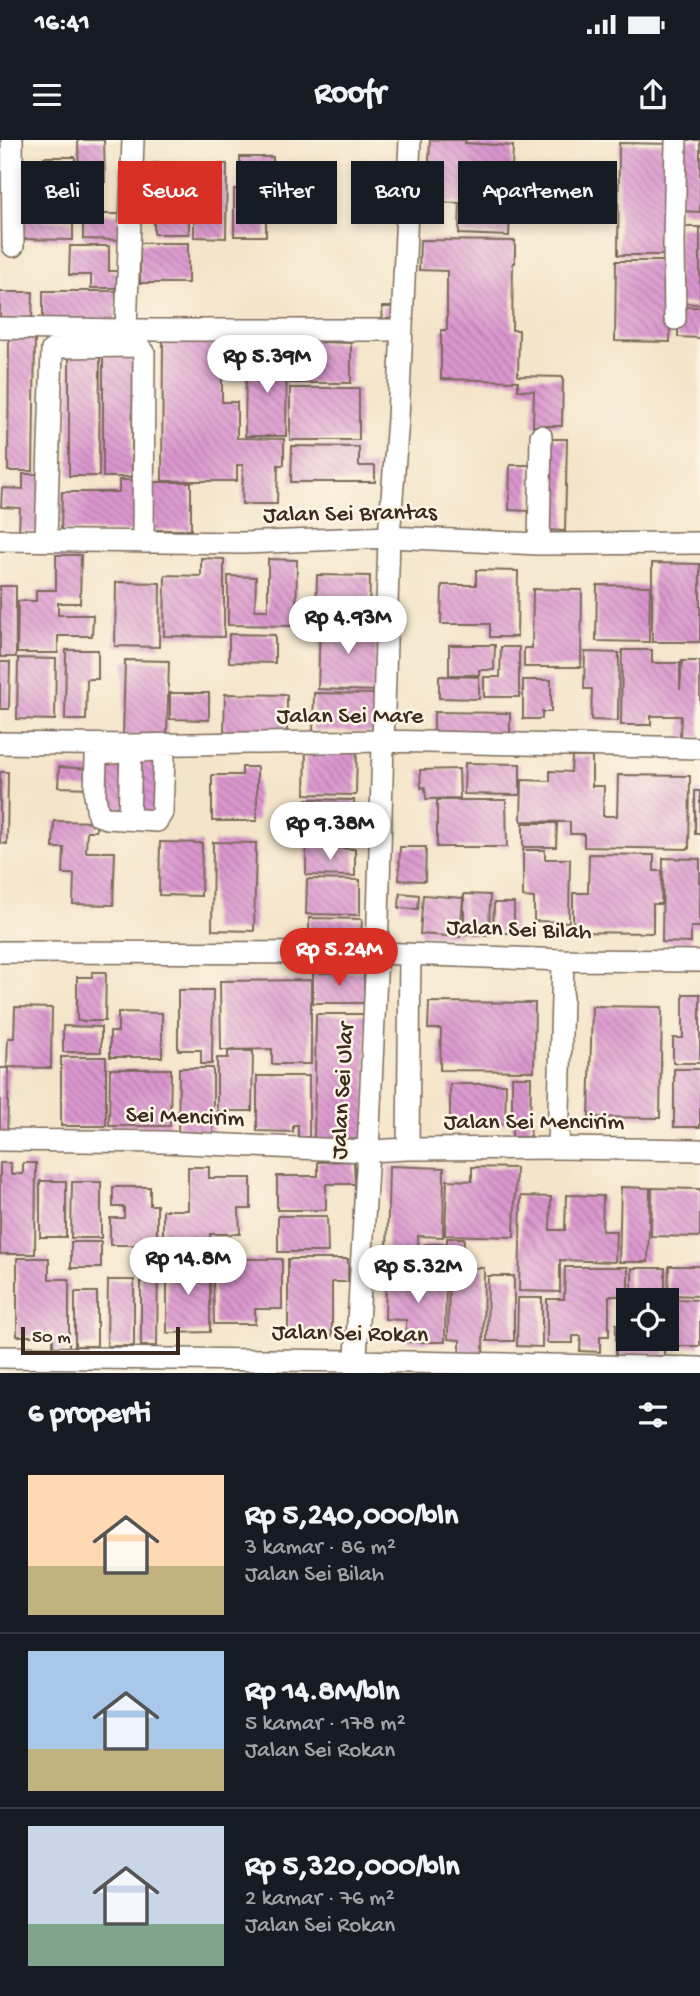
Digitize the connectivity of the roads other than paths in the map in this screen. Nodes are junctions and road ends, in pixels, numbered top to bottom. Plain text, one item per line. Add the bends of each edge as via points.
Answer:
1 (12, 140) edge
2 (133, 140) edge
3 (410, 140) edge
4 (676, 140) edge
5 (12, 246) dead end
6 (676, 319) dead end
7 (0, 328) edge
8 (125, 330) junction
9 (401, 330) junction
10 (541, 436) dead end
11 (389, 537) junction
12 (0, 540) edge
13 (46, 540) junction
14 (143, 542) junction
15 (700, 543) edge
16 (539, 544) junction
17 (382, 741) junction
18 (0, 743) edge
19 (130, 748) junction
20 (700, 748) edge
21 (129, 819) junction
22 (0, 952) edge
23 (377, 953) junction
24 (410, 954) junction
25 (563, 960) junction
26 (700, 961) edge
27 (0, 1140) edge
28 (558, 1148) junction
29 (408, 1149) junction
30 (700, 1150) edge
31 (368, 1151) junction
32 (0, 1357) edge
33 (355, 1367) edge
34 (700, 1368) edge

1 - 5 street
2 - 8 street
3 - 9 street, Jalan Sei Ular
4 - 6 street
7 - 8 street
8 - 9 street
9 - 11 street, Jalan Sei Ular
10 - 16 street
11 - 14 street, Jalan Sei Brantas
11 - 16 street, Jalan Sei Brantas
11 - 17 street, Jalan Sei Ular
12 - 13 street, Jalan Sei Brantas
13 - 14 street, Jalan Sei Brantas
13 - 14 street via 52,350 138,346 144,352
15 - 16 street, Jalan Sei Brantas
17 - 19 street, Jalan Sei Mare
17 - 20 street, Jalan Sei Mare
17 - 23 street, Jalan Sei Ular
18 - 19 street, Jalan Sei Mare
19 - 21 street
19 - 21 street via 98,755 95,795 101,817
19 - 21 street via 162,752 164,765 161,817 157,821
22 - 23 street, Jalan Sei Bilah
23 - 24 street, Jalan Sei Bilah
23 - 31 street, Jalan Sei Ular
24 - 25 street, Jalan Sei Bilah
24 - 29 street
25 - 26 street, Jalan Sei Bilah
25 - 28 street
27 - 31 street, Sei Mencirim
28 - 29 street, Jalan Sei Mencirim
28 - 30 street, Jalan Sei Mencirim
29 - 31 street, Jalan Sei Mencirim
31 - 33 street, Jalan Sei Ular
32 - 33 street, Jalan Sei Rokan
33 - 34 street, Jalan Sei Rokan

